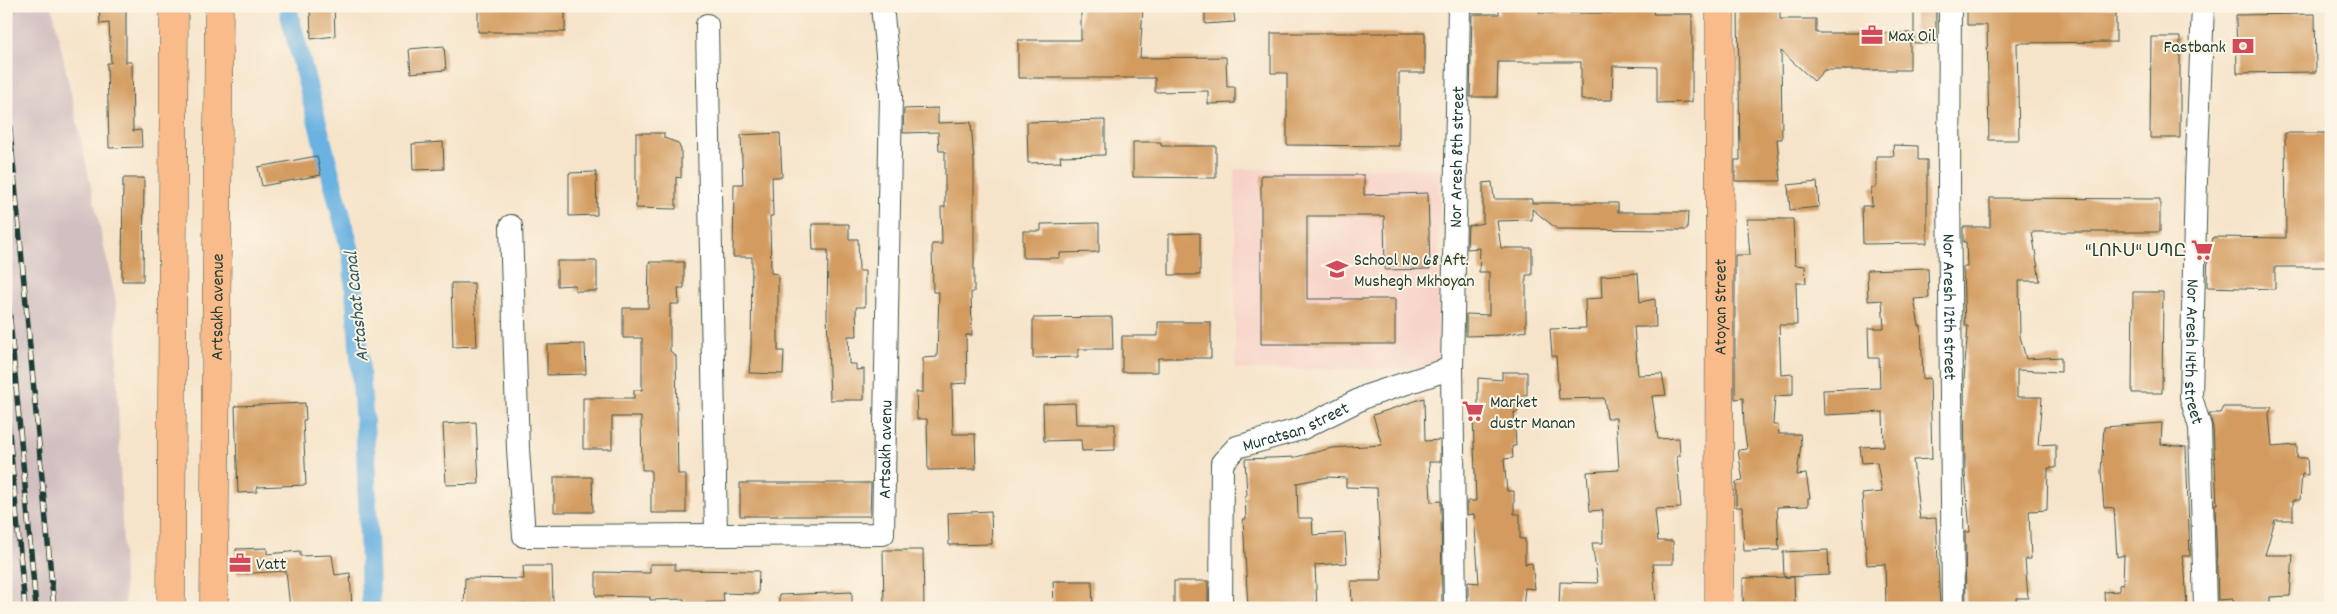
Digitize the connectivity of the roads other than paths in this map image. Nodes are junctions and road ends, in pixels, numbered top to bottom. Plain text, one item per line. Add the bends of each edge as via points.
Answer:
1 (174, 6) edge
2 (219, 6) edge
3 (882, 6) edge
4 (1458, 6) edge
5 (1720, 6) edge
6 (1950, 6) edge
7 (2203, 6) edge
8 (707, 25) dead end
9 (511, 226) dead end
10 (1452, 368) junction
11 (716, 535) junction
12 (171, 608) edge
13 (214, 608) edge
14 (1221, 608) edge
15 (1455, 608) edge
16 (1719, 608) edge
17 (1953, 608) edge
18 (2205, 608) edge

1 - 12 main road
2 - 13 main road, Artsakh avenue
3 - 11 street, Artsakh avenu via 891,94 883,534
4 - 10 street, Nor Aresh 8th street
5 - 16 main road, Atoyan Street
6 - 17 street, Nor Aresh 12th street via 1948,182
7 - 18 street, Nor Aresh 14th street via 2191,397 2200,427
8 - 11 street
9 - 11 street, Artsakh avenu via 524,536
10 - 14 street, Muratsan street via 1367,396 1302,429 1238,447 1222,463
10 - 15 street, Nor Aresh 8th street

